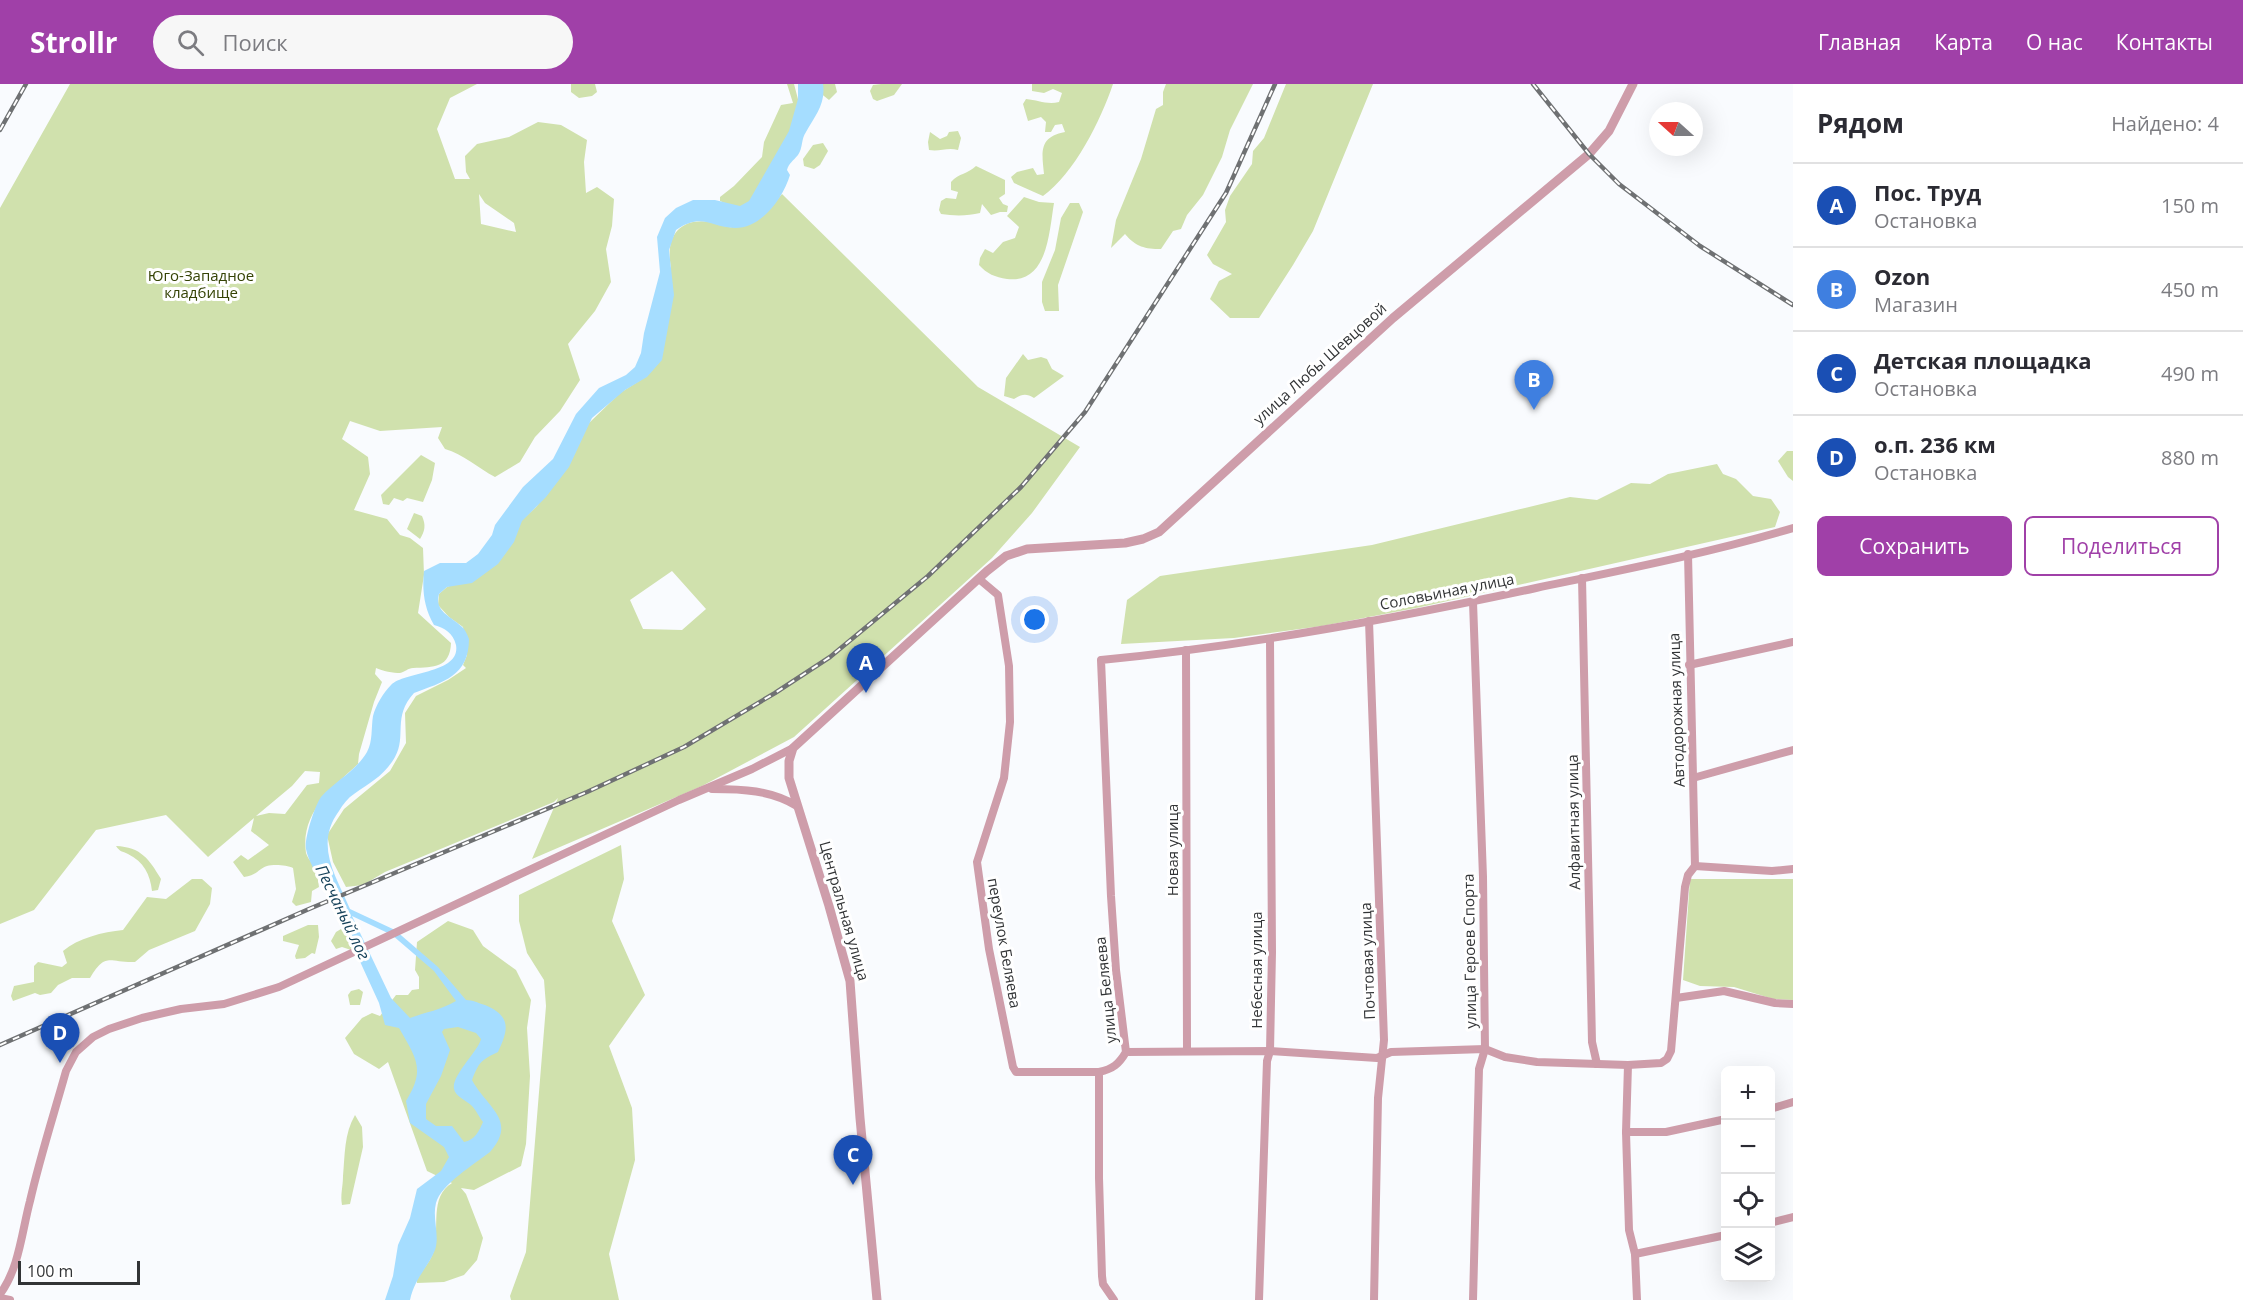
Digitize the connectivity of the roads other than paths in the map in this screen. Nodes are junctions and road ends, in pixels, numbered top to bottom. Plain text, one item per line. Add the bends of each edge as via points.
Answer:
1 (1633, 84) edge
2 (1793, 528) edge
3 (1688, 554) junction
4 (1582, 578) junction
5 (979, 579) junction
6 (1473, 602) junction
7 (1369, 621) junction
8 (1270, 639) junction
9 (1793, 642) edge
10 (1186, 650) junction
11 (1101, 660) joint
12 (1689, 664) junction
13 (794, 748) junction
14 (1793, 750) edge
15 (1693, 778) junction
16 (710, 789) junction
17 (797, 806) junction
18 (1695, 866) junction
19 (1793, 869) edge
20 (1676, 998) junction
21 (1793, 1004) edge
22 (1485, 1049) junction
23 (1187, 1050) junction
24 (1270, 1051) junction
25 (1126, 1052) junction
26 (1383, 1055) junction
27 (1597, 1064) junction
28 (1628, 1065) junction
29 (1099, 1072) junction
30 (1793, 1102) edge
31 (1775, 1107) edge
32 (1721, 1120) edge
33 (1626, 1132) junction
34 (1793, 1217) edge
35 (1775, 1222) edge
36 (1721, 1236) edge
37 (1635, 1254) junction
38 (0, 1296) edge
39 (10, 1300) edge
40 (877, 1300) edge
41 (1114, 1300) edge
42 (1259, 1300) edge
43 (1374, 1300) edge
44 (1473, 1300) edge
45 (1637, 1300) edge

1 - 5 street, улица Любы Шевцовой via 1609,131 1589,154 1393,318 1159,531 1125,543 1027,549 1006,556
2 - 3 street, Соловьиная улица
3 - 4 street, Соловьиная улица
3 - 12 street, Автодорожная улица
4 - 6 street, Соловьиная улица
4 - 27 street, Алфавитная улица via 1592,1042
5 - 13 street, улица Любы Шевцовой
5 - 29 street, переулок Беляева via 998,595 1009,666 1010,722 1004,778 977,862 1012,1067 1016,1072
6 - 7 street, Соловьиная улица
6 - 22 street, улица Героев Спорта
7 - 8 street, Соловьиная улица
7 - 26 street, Почтовая улица
8 - 10 street, Соловьиная улица
8 - 24 street, Небесная улица
9 - 12 street
10 - 11 street, Соловьиная улица
10 - 23 street, Новая улица
11 - 25 street, улица Беляева via 1111,896
12 - 15 street, Автодорожная улица
13 - 16 street
13 - 17 street, Центральная улица via 788,770
14 - 15 street
15 - 18 street, Автодорожная улица
16 - 17 street via 773,794
16 - 38 street via 279,987 224,1004 142,1018 93,1037 76,1052 66,1071 18,1254
17 - 40 street, Центральная улица via 850,981
18 - 19 street
18 - 20 street via 1685,887
20 - 21 street via 1724,991
20 - 28 street via 1667,1059 1661,1063
22 - 26 street
22 - 27 street via 1537,1062
22 - 44 street, улица Героев Спорта via 1479,1069
23 - 24 street
23 - 25 street
24 - 26 street via 1336,1057
24 - 42 street, Небесная улица
25 - 29 street, улица Беляева via 1111,1069
26 - 43 street, Почтовая улица via 1378,1098
27 - 28 street
28 - 33 street
29 - 41 street via 1102,1276
30 - 31 street
32 - 33 street via 1665,1132
33 - 37 street via 1629,1230
34 - 35 street
36 - 37 street
37 - 45 street
38 - 39 street

